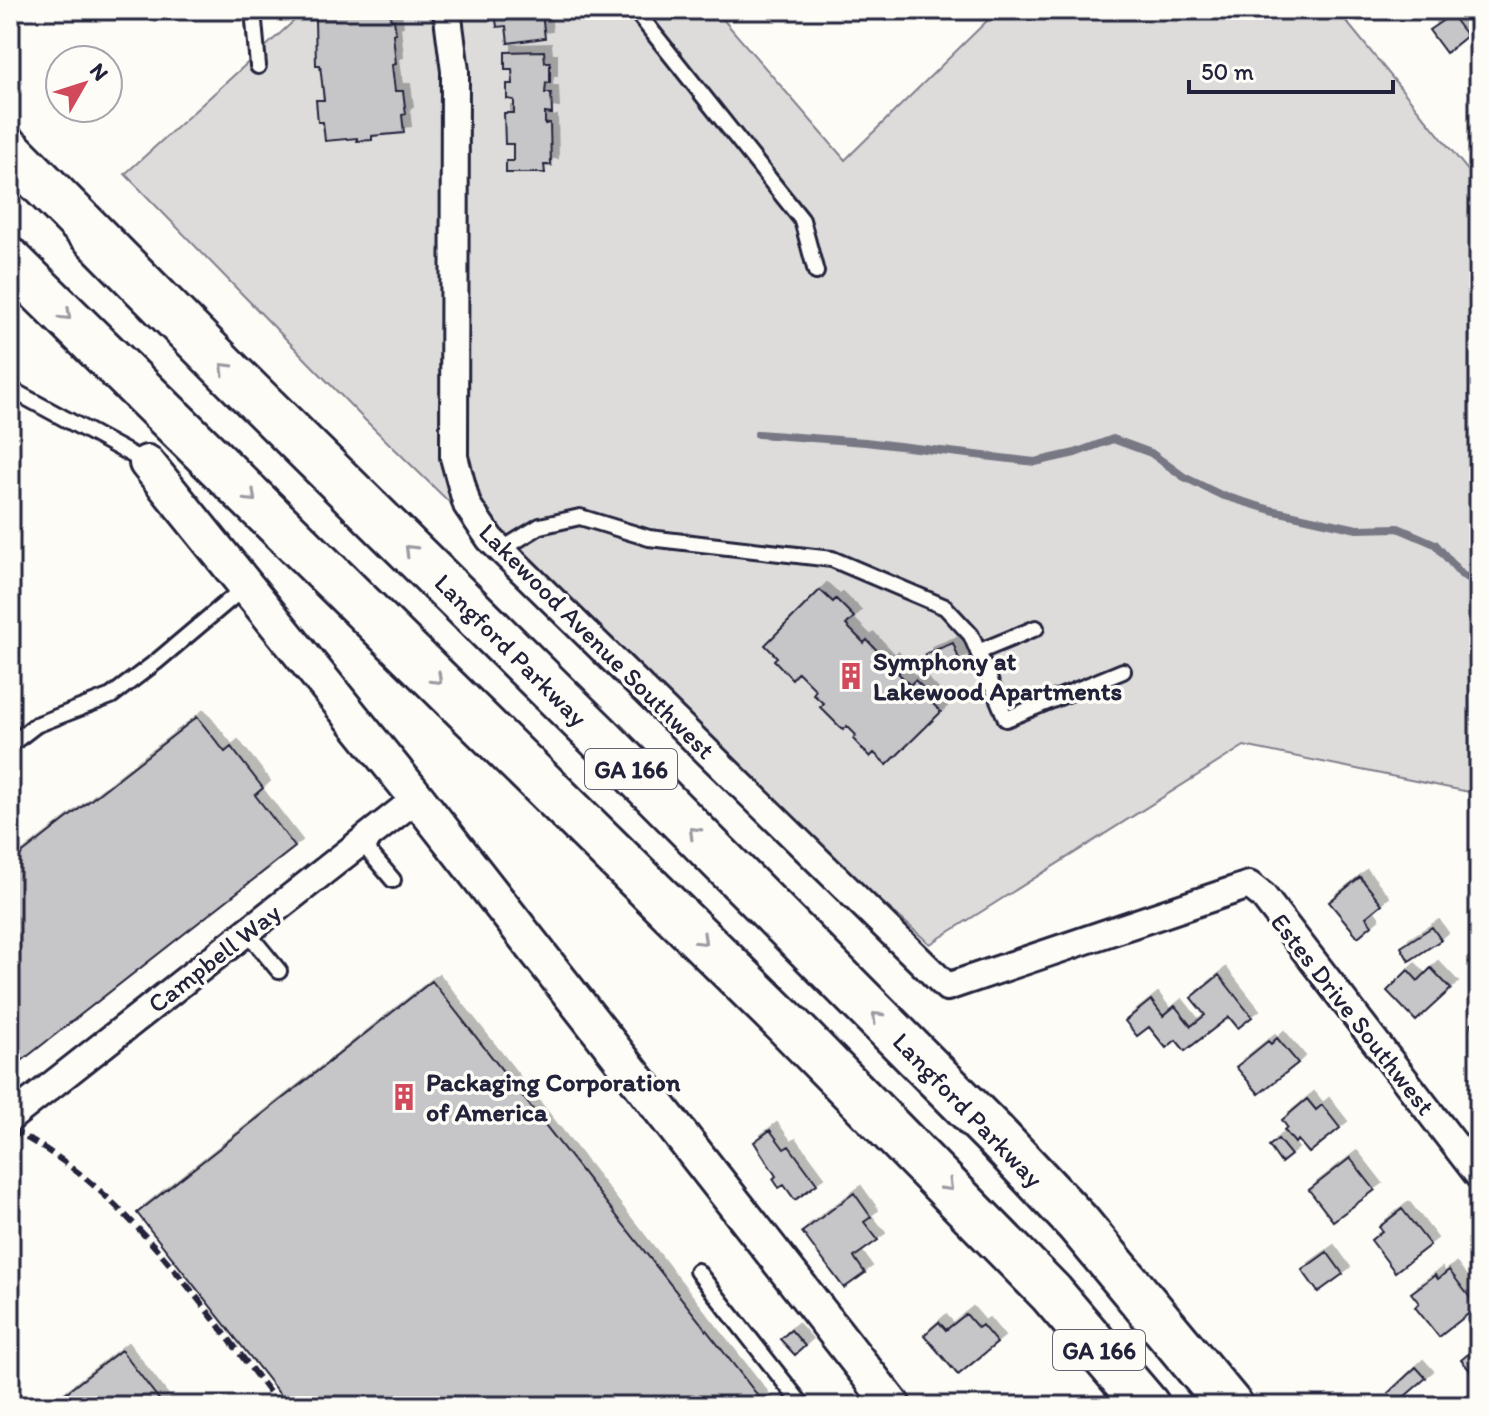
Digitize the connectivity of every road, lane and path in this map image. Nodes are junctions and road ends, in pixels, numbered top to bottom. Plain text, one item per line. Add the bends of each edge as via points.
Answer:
1 (253, 10) edge
2 (447, 10) edge
3 (635, 10) edge
4 (258, 66) dead end
5 (10, 151) edge
6 (10, 261) edge
7 (816, 272) dead end
8 (10, 389) edge
9 (147, 463) joint
10 (501, 550) junction
11 (246, 586) junction
12 (1036, 628) dead end
13 (978, 652) junction
14 (1123, 671) dead end
15 (10, 745) edge
16 (417, 798) junction
17 (361, 842) junction
18 (393, 880) dead end
19 (1256, 891) joint
20 (247, 932) junction
21 (279, 971) dead end
22 (10, 1118) edge
23 (1479, 1176) edge
24 (1078, 1223) junction
25 (697, 1271) dead end
26 (1051, 1293) junction
27 (803, 1406) edge
28 (893, 1406) edge
29 (1123, 1406) edge
30 (1147, 1406) edge
31 (1230, 1406) edge
32 (1259, 1406) edge

1 - 4 lane
2 - 10 street, Lakewood Avenue Southwest via 455,71 454,457 467,505
3 - 7 lane via 802,220
24 -> 5 highway, Langford Parkway / GA 166
6 -> 26 highway, GA 166 via 776,1012
8 - 9 lane
9 - 11 street
10 - 13 lane via 540,526 580,517 649,538 832,559 945,607 971,635
10 - 19 street, Lakewood Avenue Southwest via 947,987 1249,885
11 - 15 lane via 111,696 36,725
11 - 16 street
12 - 13 lane
13 - 14 lane via 1006,719
16 - 17 street, Campbell Way
16 - 28 street
17 - 18 lane
17 - 20 street, Campbell Way
19 - 23 street, Estes Drive Southwest
20 - 21 lane
20 - 22 street, Campbell Way
24 - 31 highway, Langford Parkway / GA 166
24 - 32 highway
25 - 27 lane
26 - 29 highway
26 - 30 highway, GA 166

